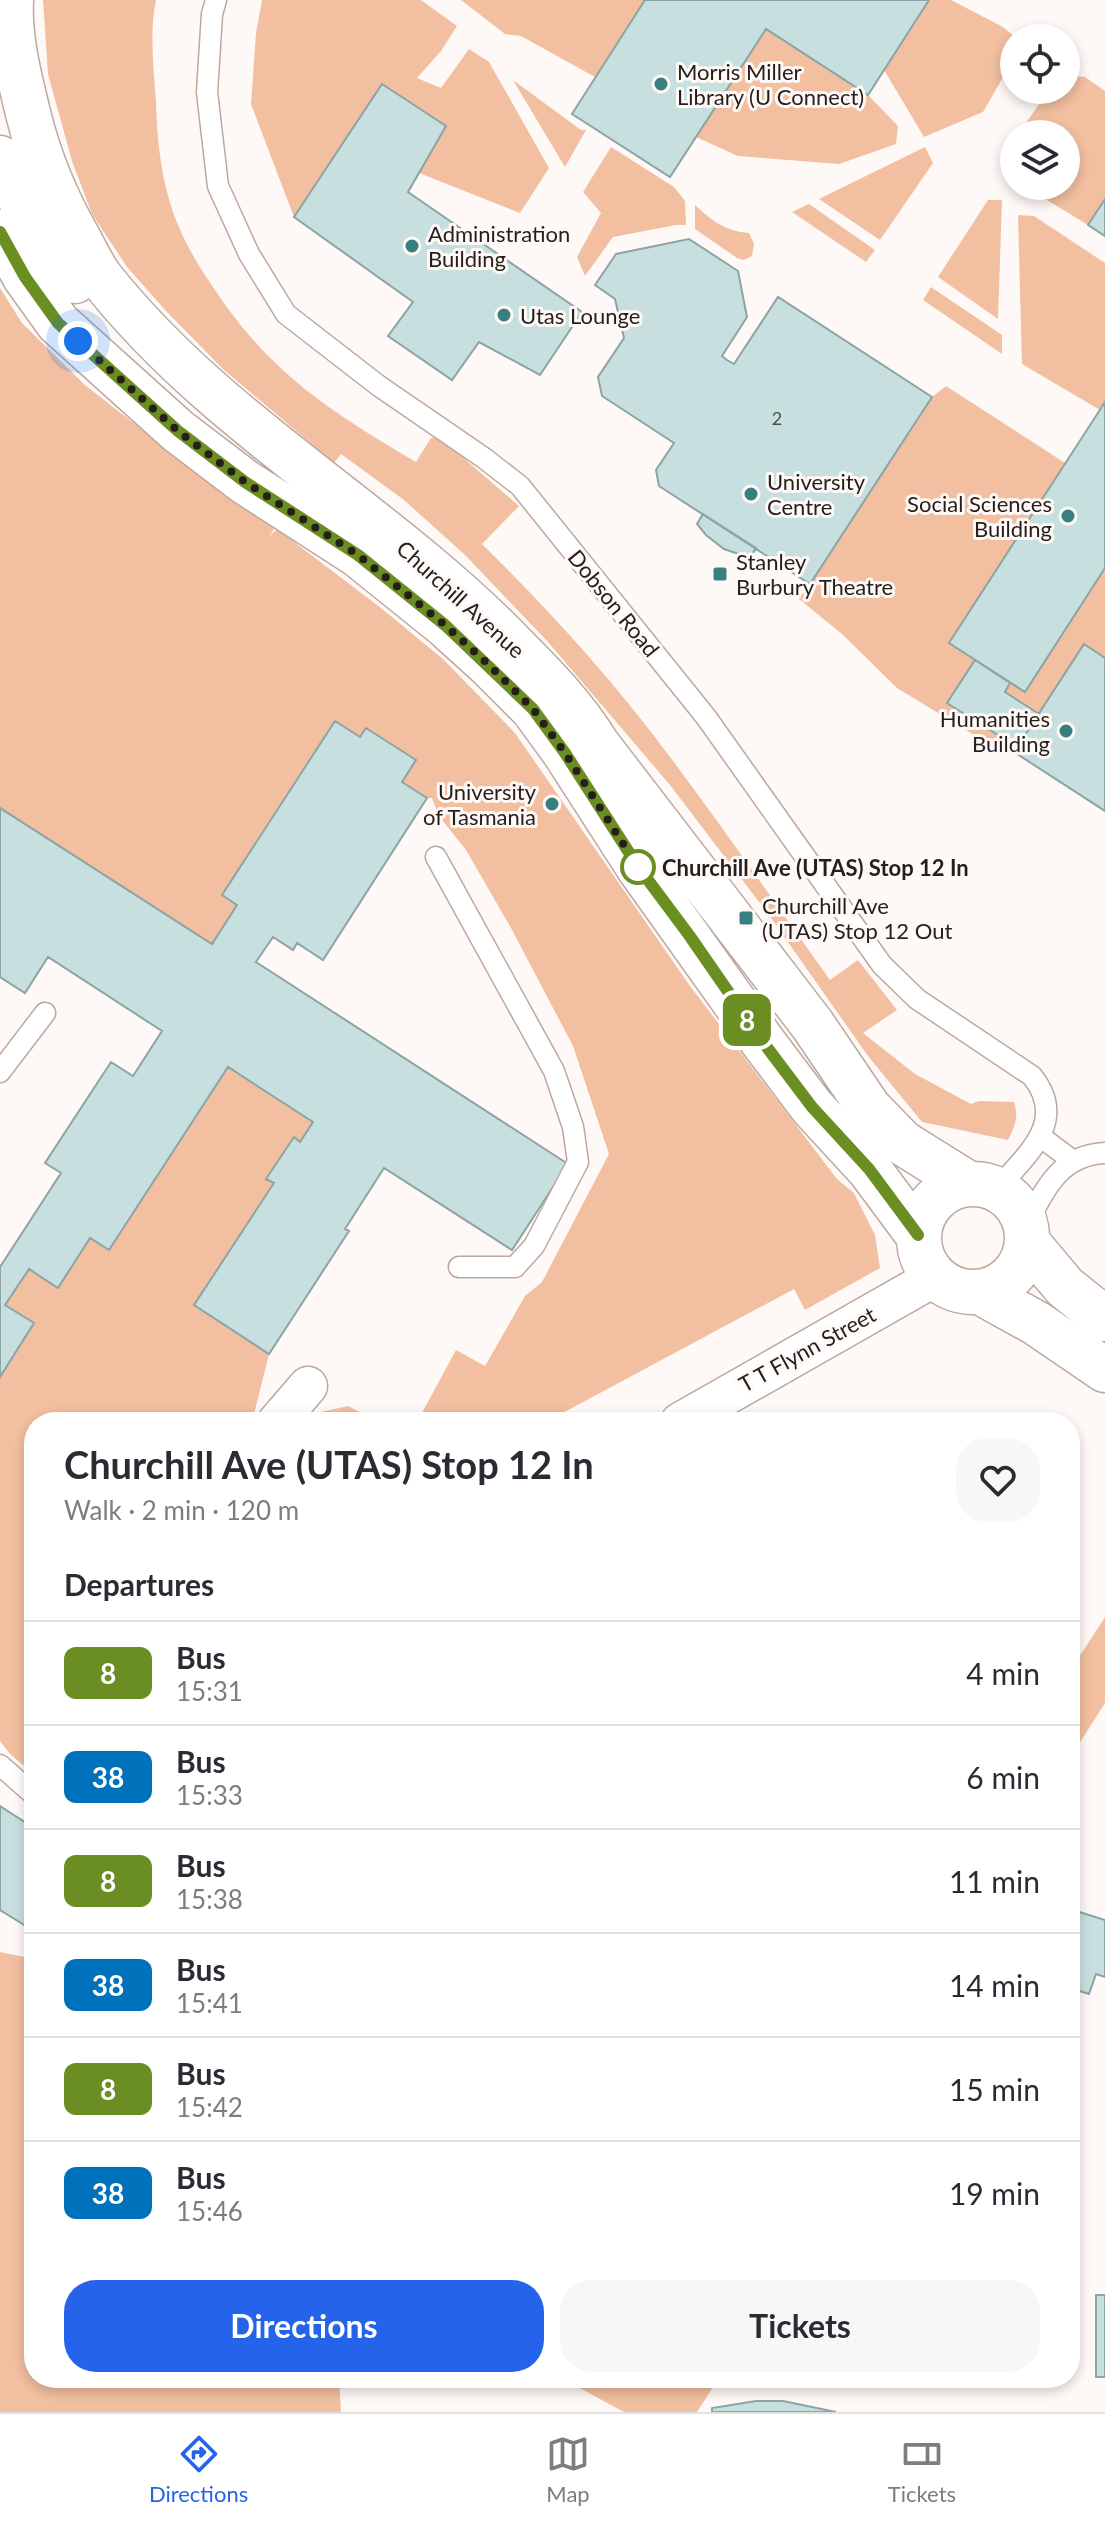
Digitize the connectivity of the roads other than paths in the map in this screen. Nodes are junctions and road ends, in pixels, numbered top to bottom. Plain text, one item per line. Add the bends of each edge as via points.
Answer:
1 (11, 0) edge
2 (216, 0) edge
3 (0, 158) edge
4 (0, 232) edge
5 (169, 353) junction
6 (436, 857) dead end
7 (45, 1013) dead end
8 (0, 1072) edge
9 (1041, 1137) junction
10 (1105, 1153) edge
11 (1073, 1161) junction
12 (982, 1186) junction
13 (1027, 1233) junction
14 (918, 1235) junction
15 (459, 1267) dead end
16 (935, 1277) junction
17 (980, 1292) junction
18 (1105, 1319) edge
19 (1105, 1370) edge
20 (308, 1386) dead end
21 (286, 1412) edge
22 (698, 1412) edge
23 (0, 1765) edge
24 (24, 1786) edge

1 - 5 street, Churchill Avenue via 17,69 35,146 57,202 100,276
2 - 9 lane, Dobson Road via 207,92 218,186 249,254 286,314 520,486 706,717 882,965 917,999 1032,1076 1047,1106
3 - 5 street via 30,219 65,271 97,304
4 - 14 street, Churchill Avenue via 58,323 178,431 358,555 445,625 533,709 763,1042
5 - 12 street, Churchill Avenue via 252,428 402,544 491,622 586,726 812,1024 869,1108 903,1143
6 - 15 lane via 554,1071 573,1127 578,1162 534,1246 515,1267
7 - 8 lane
9 - 11 lane
9 - 12 lane
10 - 11 lane
11 - 13 lane via 1058,1172
12 - 13 street via 1019,1207
12 - 14 street via 939,1195 928,1206
13 - 17 street via 1023,1262 1012,1277
13 - 18 street via 1065,1287
14 - 16 street via 919,1250
16 - 17 street via 962,1291
16 - 22 street, T T Flynn Street
17 - 19 street
20 - 21 street
23 - 24 lane

